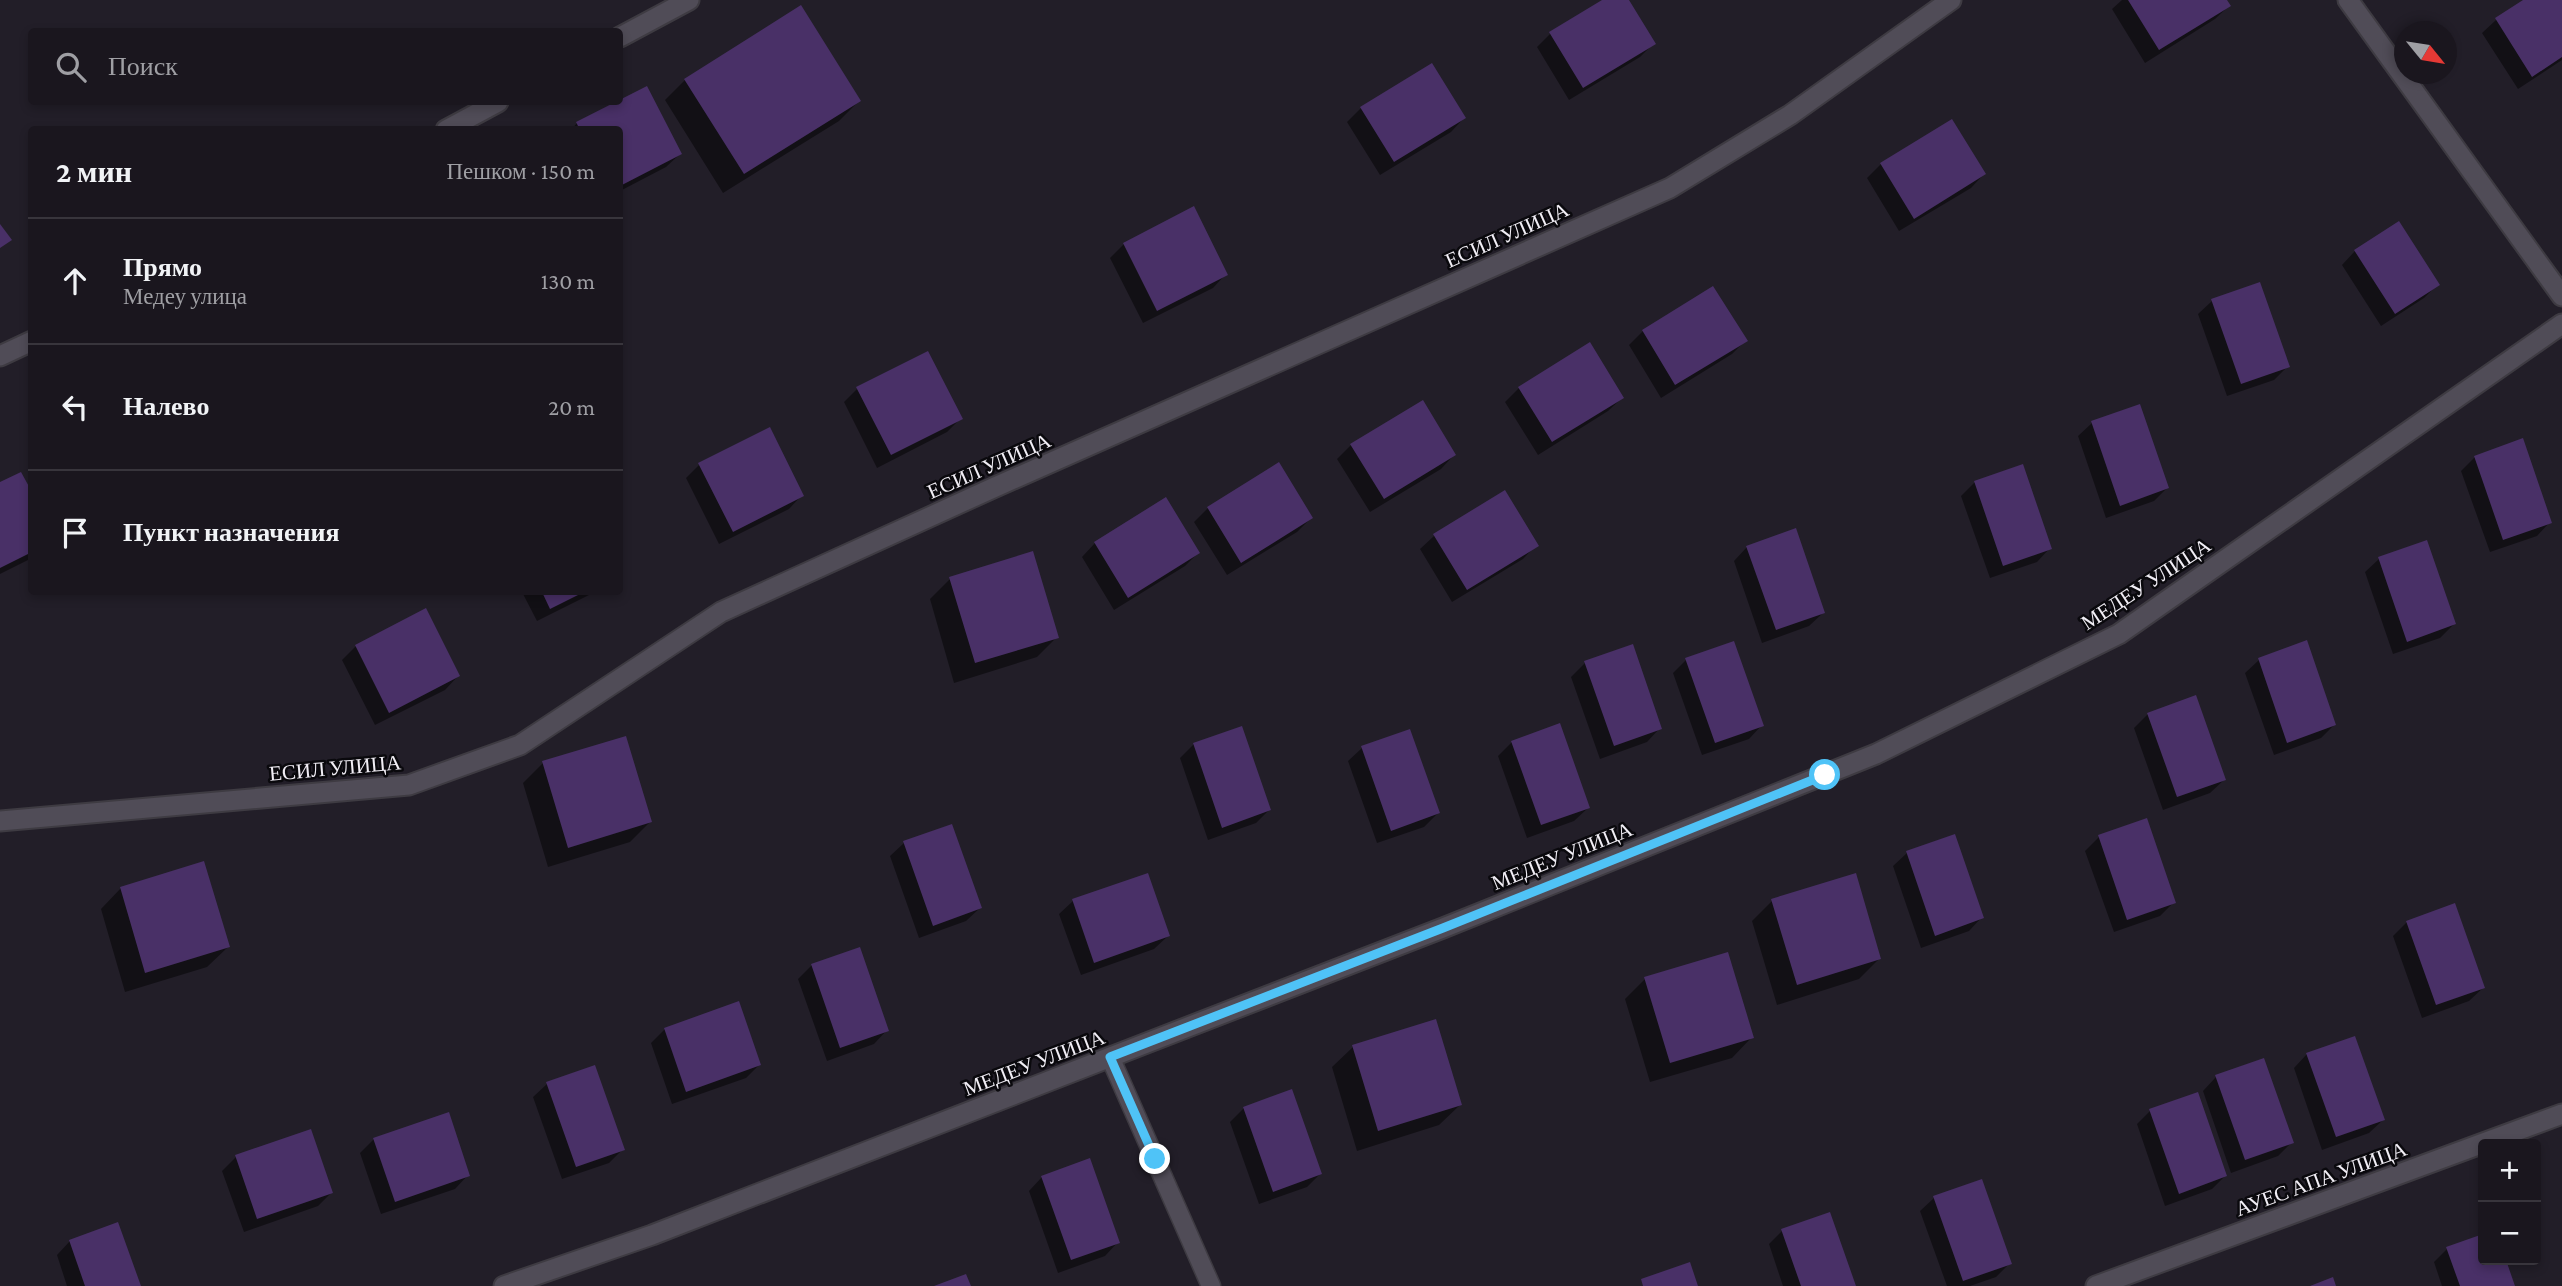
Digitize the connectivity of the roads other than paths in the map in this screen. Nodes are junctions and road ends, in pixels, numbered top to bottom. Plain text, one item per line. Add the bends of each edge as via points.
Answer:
1 (689, 0) edge
2 (1951, 0) edge
3 (2348, 0) edge
4 (623, 35) edge
5 (492, 105) edge
6 (453, 126) edge
7 (2562, 296) edge
8 (2562, 324) edge
9 (28, 343) edge
10 (0, 356) edge
11 (0, 821) edge
12 (1110, 1057) junction
13 (2562, 1114) edge
14 (504, 1286) edge
15 (1211, 1286) edge
16 (2096, 1286) edge

1 - 4 street
2 - 11 street, ЕСИЛ УЛИЦА via 1790,115 1670,188 722,612 520,745 409,785
3 - 7 street
5 - 6 street
8 - 12 street, МЕДЕУ УЛИЦА via 2107,640 1876,754
9 - 10 street
12 - 14 street, МЕДЕУ УЛИЦА via 652,1235
12 - 15 lane
13 - 16 street, АУЕС АПА УЛИЦА

